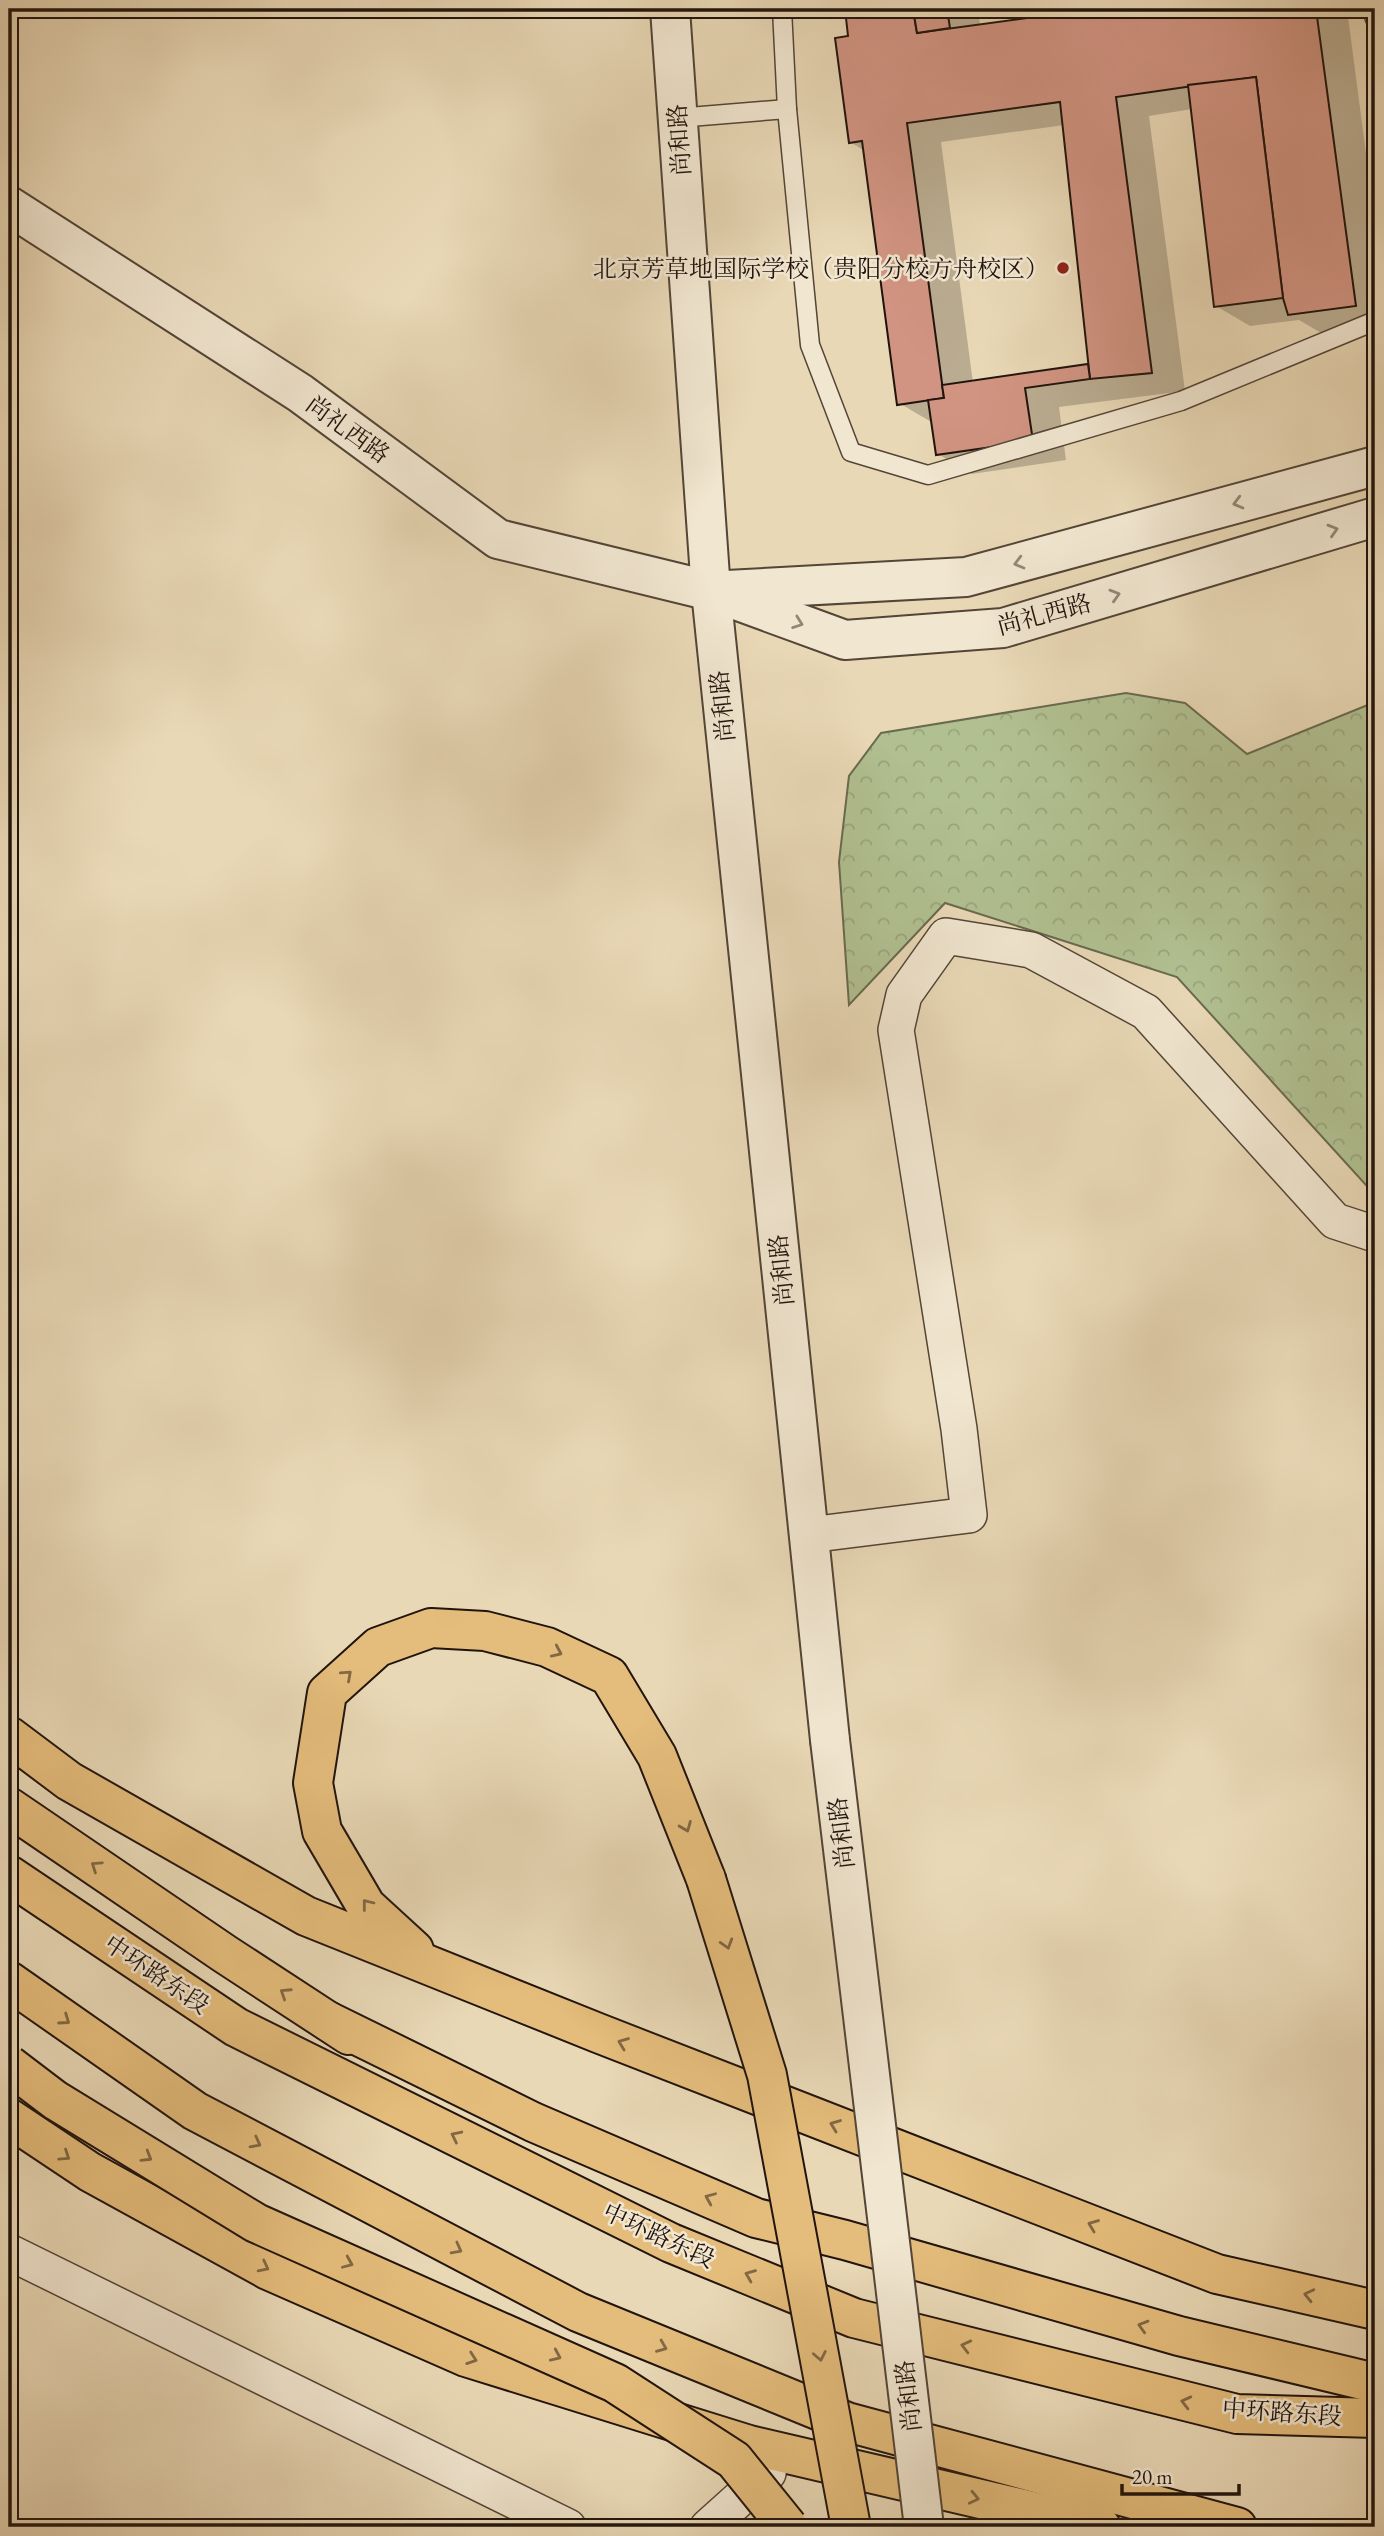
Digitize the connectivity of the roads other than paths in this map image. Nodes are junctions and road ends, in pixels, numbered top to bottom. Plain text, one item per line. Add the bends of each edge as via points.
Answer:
1 (670, 9) edge
2 (782, 9) edge
3 (1372, 9) edge
4 (1375, 19) edge
5 (787, 108) junction
6 (677, 118) junction
7 (9, 206) edge
8 (1375, 321) edge
9 (1375, 466) edge
10 (1375, 517) edge
11 (710, 591) junction
12 (1375, 1234) edge
13 (808, 1535) junction
14 (9, 1736) edge
15 (9, 1807) edge
16 (9, 1875) edge
17 (434, 1968) junction
18 (9, 1981) edge
19 (328, 2021) junction
20 (9, 2066) edge
21 (9, 2118) edge
22 (671, 2243) junction
23 (9, 2252) edge
24 (1375, 2310) edge
25 (1375, 2383) edge
26 (1375, 2418) edge
27 (772, 2450) junction
28 (568, 2527) edge
29 (708, 2527) edge
30 (789, 2527) edge
31 (851, 2527) edge
32 (924, 2527) edge
33 (1101, 2527) edge
34 (1237, 2527) edge

1 - 6 street, 尚和路
2 - 5 lane
3 - 4 lane
5 - 6 lane
5 - 8 lane via 810,345 851,452 928,475 1181,401
6 - 11 street, 尚和路
7 - 11 street, 尚礼西路 via 300,393 498,539
9 -> 11 street, 尚礼西路 via 966,577
11 -> 10 street, 尚礼西路 via 845,640 1003,628
11 - 13 street, 尚和路
12 - 13 street via 1335,1222 1146,1012 1031,950 946,936 904,995 896,1030 970,1515
13 - 32 street, 尚和路, bridge
14 - 17 highway via 69,1781 306,1916
19 -> 15 highway
22 -> 16 highway, 中环路东段 via 236,2027
24 -> 17 highway via 1217,2274
17 -> 31 highway, bridge via 366,1906 322,1832 313,1783 327,1693 378,1647 431,1628 485,1630 547,1647 609,1675 657,1756 706,1879 767,2076
18 -> 34 highway via 195,2111 578,2312 847,2422
19 - 22 highway
25 -> 19 highway via 1179,2336 756,2218 533,2122
20 -> 30 highway, bridge via 55,2100 256,2223 615,2383 734,2460
21 -> 27 highway via 90,2172 268,2270 466,2357
26 -> 22 highway, 中环路东段 via 1237,2414 854,2318
23 - 28 street
27 - 29 street via 768,2473
27 -> 33 highway

